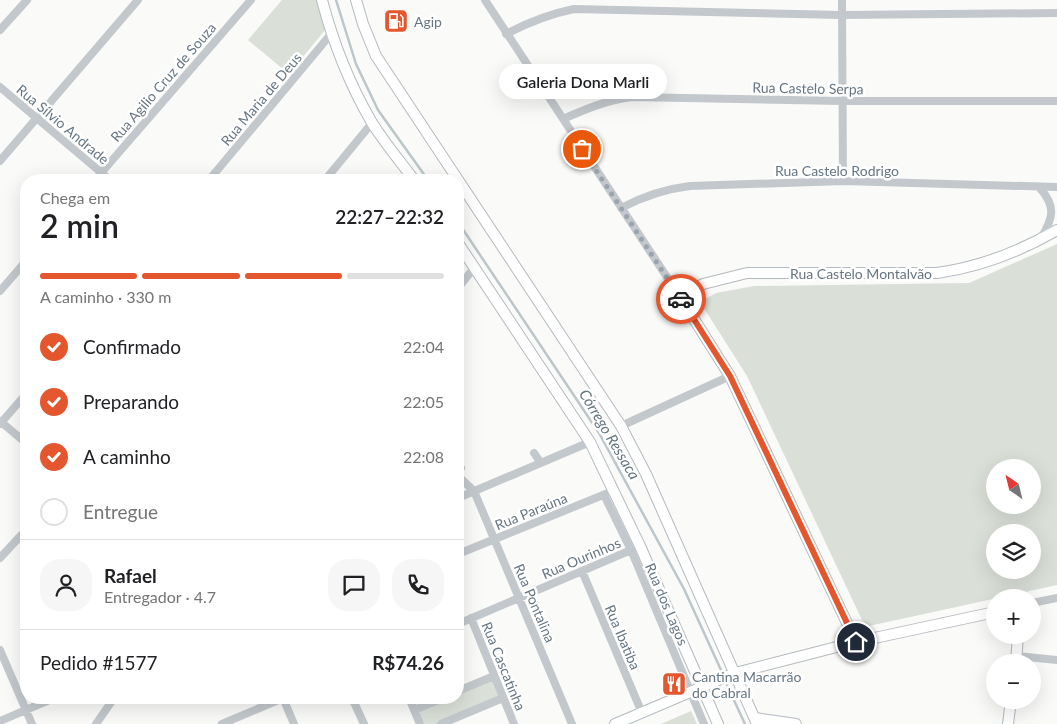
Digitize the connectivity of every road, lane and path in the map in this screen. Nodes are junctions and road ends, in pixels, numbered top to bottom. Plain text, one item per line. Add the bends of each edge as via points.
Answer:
1 (27, 0) edge
2 (138, 0) edge
3 (251, 0) edge
4 (322, 0) edge
5 (356, 0) edge
6 (485, 0) edge
7 (842, 0) edge
8 (1057, 13) edge
9 (842, 15) junction
10 (0, 30) edge
11 (331, 34) junction
12 (506, 34) junction
13 (0, 87) edge
14 (842, 101) junction
15 (1057, 101) edge
16 (36, 118) junction
17 (563, 119) junction
18 (372, 123) junction
19 (0, 161) edge
20 (101, 173) joint
21 (214, 174) edge
22 (330, 174) edge
23 (410, 174) edge
24 (454, 174) edge
25 (843, 181) junction
26 (1039, 187) junction
27 (1057, 187) edge
28 (464, 189) edge
29 (621, 208) junction
30 (1057, 230) edge
31 (1040, 240) junction
32 (464, 252) edge
33 (20, 267) edge
34 (474, 268) junction
35 (464, 280) edge
36 (0, 292) edge
37 (680, 296) junction
38 (730, 376) junction
39 (20, 400) edge
40 (0, 422) edge
41 (621, 426) junction
42 (20, 438) edge
43 (590, 442) junction
44 (534, 453) dead end
45 (541, 463) junction
46 (464, 482) edge
47 (614, 490) junction
48 (474, 491) junction
49 (464, 495) edge
50 (604, 495) junction
51 (20, 536) edge
52 (494, 539) junction
53 (631, 550) junction
54 (464, 552) edge
55 (0, 558) edge
56 (582, 571) junction
57 (519, 598) junction
58 (1057, 598) edge
59 (1041, 602) edge
60 (986, 614) edge
61 (471, 618) junction
62 (464, 621) edge
63 (856, 642) junction
64 (0, 650) edge
65 (1041, 660) edge
66 (1057, 660) edge
67 (732, 674) junction
68 (494, 676) junction
69 (705, 685) junction
70 (464, 688) edge
71 (690, 691) junction
72 (20, 696) edge
73 (503, 698) junction
74 (23, 704) edge
75 (40, 704) edge
76 (109, 704) edge
77 (269, 704) edge
78 (286, 704) edge
79 (355, 704) edge
80 (412, 704) edge
81 (428, 704) edge
82 (1010, 709) edge
83 (26, 710) junction
84 (414, 710) junction
85 (642, 713) junction
86 (0, 721) edge
87 (756, 721) edge
88 (32, 724) edge
89 (96, 724) edge
90 (222, 724) edge
91 (294, 724) edge
92 (364, 724) edge
93 (420, 724) edge
94 (441, 724) edge
95 (514, 724) edge
96 (572, 724) edge
97 (614, 724) edge
98 (704, 724) edge
99 (718, 724) edge
100 (796, 724) edge
101 (1008, 724) edge

1 - 10 street
2 - 16 street
3 - 20 street, Rua Agilio Cruz de Souza
4 - 11 main road
5 - 24 main road via 376,56
6 - 12 street
7 - 9 street
8 - 9 street
9 - 12 street via 574,9 552,13
9 - 14 street
11 - 18 main road
11 - 21 street, Rua Maria de Deus
12 - 17 street
13 - 16 street, Rua Sílvio Andrade
14 - 15 street, Rua Castelo Serpa
14 - 17 street, Rua Castelo Serpa via 632,97 613,99
14 - 25 street
16 - 19 street
16 - 20 street, Rua Sílvio Andrade
17 - 29 street
18 - 22 street
18 - 23 main road
25 - 26 street, Rua Castelo Rodrigo
25 - 29 street, Rua Castelo Rodrigo via 665,189
26 - 27 street, Rua Castelo Rodrigo
26 - 31 street via 1049,198 1052,210 1050,223
28 - 41 main road
29 - 37 street
30 - 31 main road, Rua Castelo Montalvão
31 - 37 main road, Rua Castelo Montalvão via 988,263 961,270 937,273 747,274 704,284
32 - 34 main road
33 - 36 street
34 - 35 street
34 - 43 main road
37 - 38 main road
38 - 41 street
38 - 63 main road
39 - 40 street
40 - 42 street
41 - 67 main road via 646,474
43 - 45 street
43 - 47 main road
44 - 45 street
45 - 48 street
46 - 48 street
47 - 50 street, Rua Paraúna
47 - 69 main road
48 - 49 street
48 - 52 street, Rua Pontalina
50 - 52 street, Rua Paraúna
50 - 53 street, Rua dos Lagos
51 - 55 street
52 - 54 street, Rua Paraúna
52 - 57 street, Rua Pontalina
53 - 56 street, Rua Ourinhos
53 - 71 street, Rua dos Lagos
56 - 57 street, Rua Ourinhos
56 - 85 street, Rua Ibatiba
57 - 61 street, Rua Ourinhos
57 - 96 street, Rua Pontalina
58 - 59 street
60 - 63 main road
61 - 62 street, Rua Ourinhos
61 - 68 street, Rua Cascatinha
63 - 67 main road
64 - 72 street
65 - 66 street
67 - 69 main road
67 - 87 main road
68 - 70 street
68 - 73 street, Rua Cascatinha
69 - 71 main road
69 - 99 main road
71 - 85 main road
71 - 98 street, Rua dos Lagos
73 - 94 street
73 - 95 street, Rua Cascatinha
74 - 83 street
75 - 83 street
76 - 89 street
77 - 90 street
78 - 91 street
79 - 92 street
80 - 84 street
81 - 84 street
82 - 101 main road
83 - 86 street
83 - 88 street
84 - 93 street
85 - 97 main road
87 - 100 main road

